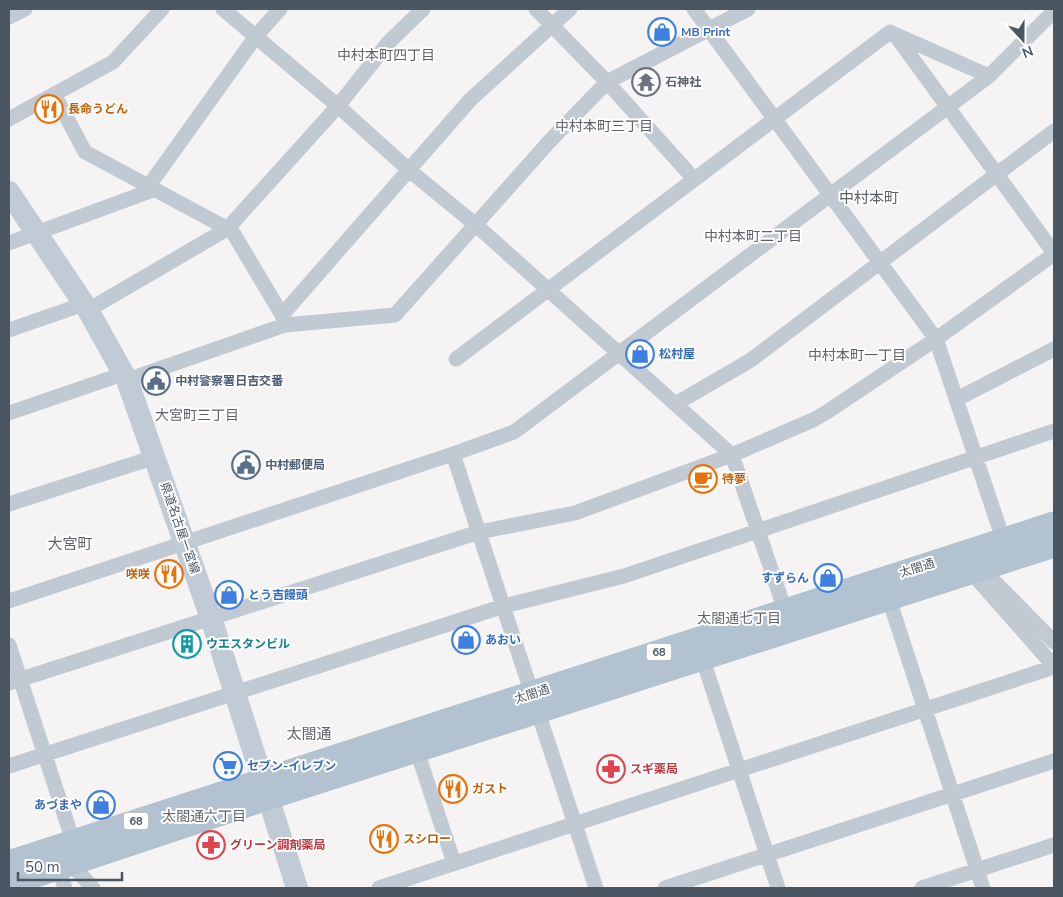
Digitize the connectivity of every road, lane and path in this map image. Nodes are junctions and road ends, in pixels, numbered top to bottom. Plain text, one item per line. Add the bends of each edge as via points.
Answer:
1 (25, 9) edge
2 (162, 9) edge
3 (223, 9) edge
4 (280, 9) edge
5 (423, 9) edge
6 (536, 9) edge
7 (570, 9) edge
8 (694, 9) edge
9 (748, 9) edge
10 (1054, 10) edge
11 (9, 17) edge
12 (552, 25) junction
13 (708, 30) junction
14 (894, 34) junction
15 (256, 36) junction
16 (989, 76) junction
17 (607, 82) junction
18 (54, 94) junction
19 (338, 106) junction
20 (947, 106) junction
21 (774, 119) junction
22 (9, 120) edge
23 (1054, 131) edge
24 (409, 170) junction
25 (998, 175) junction
26 (694, 180) junction
27 (151, 189) junction
28 (9, 192) edge
29 (831, 195) junction
30 (476, 225) junction
31 (227, 229) junction
32 (37, 233) junction
33 (9, 243) edge
34 (1054, 254) edge
35 (880, 263) junction
36 (548, 291) junction
37 (86, 307) junction
38 (284, 320) junction
39 (9, 330) edge
40 (936, 339) junction
41 (1054, 350) edge
42 (619, 353) junction
43 (456, 358) dead end
44 (125, 377) junction
45 (957, 400) junction
46 (677, 403) junction
47 (9, 413) edge
48 (1054, 431) edge
49 (453, 454) junction
50 (732, 454) junction
51 (155, 457) junction
52 (975, 457) junction
53 (9, 504) edge
54 (1054, 524) edge
55 (758, 531) junction
56 (479, 532) junction
57 (185, 541) junction
58 (1054, 545) edge
59 (1006, 550) junction
60 (976, 570) junction
61 (889, 599) junction
62 (9, 601) edge
63 (504, 606) junction
64 (785, 610) junction
65 (211, 618) junction
66 (1054, 642) edge
67 (9, 645) edge
68 (702, 660) junction
69 (1054, 667) edge
70 (14, 682) edge
71 (235, 692) junction
72 (536, 702) junction
73 (925, 710) junction
74 (418, 751) junction
75 (45, 754) junction
76 (1054, 761) edge
77 (9, 766) edge
78 (739, 771) junction
79 (265, 788) junction
80 (953, 794) junction
81 (575, 825) junction
82 (1054, 845) edge
83 (767, 855) junction
84 (9, 863) edge
85 (454, 863) junction
86 (66, 865) edge
87 (978, 870) junction
88 (9, 884) edge
89 (93, 888) edge
90 (297, 888) edge
91 (379, 888) edge
92 (596, 888) edge
93 (665, 888) edge
94 (778, 888) edge
95 (922, 888) edge
96 (983, 888) edge

1 - 11 street
2 - 18 street via 113,62
3 - 15 street
4 - 15 street
5 - 19 street via 388,42
6 - 12 street
7 - 12 street
8 - 13 street
9 - 13 street
10 - 16 street
12 - 17 street
12 - 24 street via 470,100
13 - 17 street
13 - 21 street
14 - 16 street
14 - 20 street
14 - 21 street via 890,32
15 - 19 street
15 - 27 street
16 - 20 street
17 - 26 street
17 - 30 street
18 - 22 street
18 - 27 street via 85,152
19 - 24 street
19 - 31 street
20 - 25 street
20 - 29 street
21 - 26 street
21 - 29 street
23 - 25 street
24 - 30 street
24 - 38 street
25 - 34 street
25 - 35 street
26 - 36 street
27 - 31 street
27 - 32 street
28 - 32 main road, 県道名古屋一宮線
29 - 35 street
29 - 42 street
30 - 36 street
30 - 38 street via 395,315
31 - 37 street
31 - 38 street via 232,231
32 - 33 street
32 - 37 main road, 県道名古屋一宮線
34 - 40 street
35 - 40 street
35 - 46 street via 751,360
36 - 42 street
36 - 43 street
37 - 39 street
37 - 44 main road, 県道名古屋一宮線
38 - 44 street
40 - 45 street
40 - 50 street via 813,420
41 - 45 street
42 - 46 street
42 - 49 street via 514,432
44 - 47 street
44 - 51 main road, 県道名古屋一宮線
45 - 52 street
46 - 50 street
48 - 52 street
49 - 56 street
49 - 57 street
50 - 55 street
50 - 56 street via 576,513
51 - 53 street
51 - 57 main road, 県道名古屋一宮線
52 - 55 street
52 - 59 street
54 - 59 main road, 太閤通 / 68
55 - 63 street via 624,576
55 - 64 street
56 - 63 street
56 - 65 street
57 - 62 street
57 - 65 main road, 県道名古屋一宮線
58 - 59 main road, 太閤通 / 68
59 - 60 main road, 太閤通 / 68
59 - 64 main road, 太閤通 / 68
60 - 61 main road, 太閤通 / 68
60 - 66 street
60 - 69 street
61 - 68 main road, 太閤通 / 68
61 - 73 street
63 - 71 street
63 - 72 street
64 - 72 main road, 太閤通 / 68
65 - 70 street
65 - 71 main road, 県道名古屋一宮線
67 - 70 street
68 - 72 main road, 太閤通 / 68
68 - 78 street
69 - 73 street
70 - 75 street
71 - 75 street
71 - 79 main road, 県道名古屋一宮線
72 - 74 main road, 太閤通 / 68
72 - 79 main road, 太閤通 / 68
72 - 81 street
73 - 78 street
73 - 80 street
74 - 79 main road, 太閤通 / 68
74 - 85 street
75 - 77 street
75 - 86 street
76 - 80 street
78 - 81 street
78 - 83 street
79 - 86 main road, 太閤通 / 68
79 - 90 main road, 県道名古屋一宮線
80 - 83 street
80 - 87 street
81 - 85 street
81 - 92 street
82 - 87 street
83 - 93 street
83 - 94 street
84 - 86 main road, 太閤通 / 68
85 - 91 street
86 - 88 main road, 太閤通 / 68
86 - 89 street
87 - 95 street
87 - 96 street

